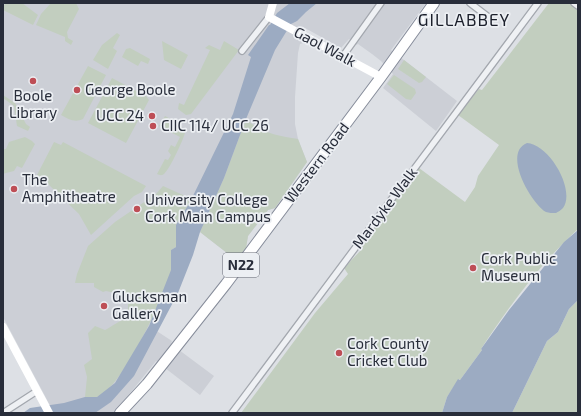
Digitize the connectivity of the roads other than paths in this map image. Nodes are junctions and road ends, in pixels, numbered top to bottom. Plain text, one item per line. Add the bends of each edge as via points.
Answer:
1 (274, 3) edge
2 (434, 3) edge
3 (470, 3) edge
4 (538, 3) edge
5 (574, 3) edge
6 (379, 4) edge
7 (578, 6) edge
8 (271, 18) junction
9 (491, 19) dead end
10 (242, 51) dead end
11 (343, 56) junction
12 (381, 77) junction
13 (3, 327) edge
14 (147, 384) junction
15 (37, 391) junction
16 (47, 409) edge
17 (3, 413) edge
18 (120, 413) edge
19 (130, 413) edge
20 (232, 413) edge

1 - 8 street
2 - 12 highway, Western Road / N22
3 - 9 street
4 - 20 street, Mardyke Walk
5 - 7 street
6 - 11 street
8 - 10 street
8 - 11 street, Gaol Walk
11 - 12 street, Gaol Walk
12 - 14 highway, Western Road / N22 via 226,284
13 - 15 street
14 - 18 highway, Western Road / N22
14 - 19 highway, N22
15 - 16 street
15 - 17 street

